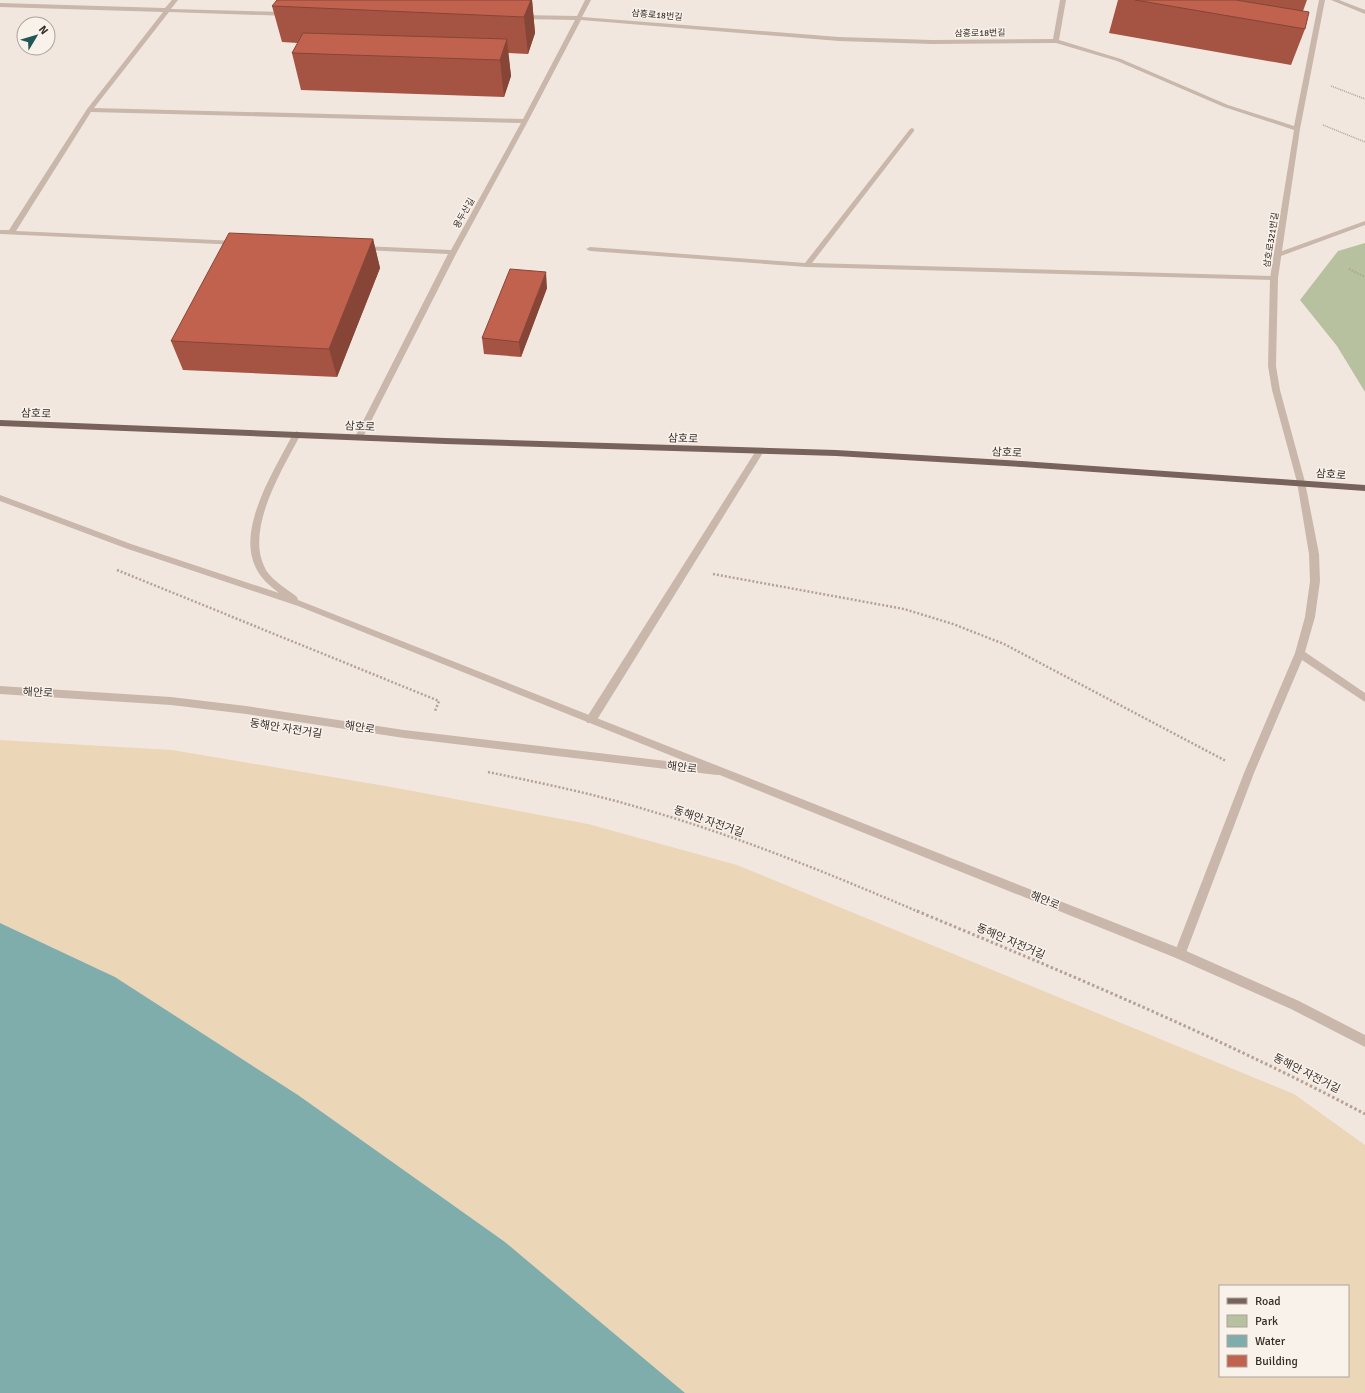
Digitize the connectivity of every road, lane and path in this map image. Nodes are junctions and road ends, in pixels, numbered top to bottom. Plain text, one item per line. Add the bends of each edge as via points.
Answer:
1 (175, 0) edge
2 (588, 0) edge
3 (1063, 0) edge
4 (1322, 0) edge
5 (1334, 0) edge
6 (0, 5) edge
7 (167, 11) junction
8 (1365, 12) edge
9 (292, 14) dead end
10 (517, 17) edge
11 (579, 18) junction
12 (1056, 41) junction
13 (1308, 77) junction
14 (1365, 98) edge
15 (89, 110) junction
16 (1300, 116) junction
17 (525, 121) junction
18 (1297, 129) junction
19 (912, 130) dead end
20 (1365, 142) edge
21 (1365, 223) edge
22 (0, 232) edge
23 (11, 233) junction
24 (248, 243) edge
25 (358, 248) edge
26 (590, 249) dead end
27 (453, 252) junction
28 (1278, 254) junction
29 (807, 265) junction
30 (1349, 269) dead end
31 (1365, 277) edge
32 (1274, 278) junction
33 (0, 423) edge
34 (297, 434) junction
35 (359, 437) junction
36 (760, 451) junction
37 (1301, 482) junction
38 (1365, 488) edge
39 (0, 498) edge
40 (112, 568) dead end
41 (685, 568) junction
42 (301, 604) junction
43 (1300, 653) junction
44 (0, 690) edge
45 (1365, 698) edge
46 (591, 720) junction
47 (425, 736) junction
48 (482, 771) dead end
49 (720, 771) junction
50 (1249, 773) junction
51 (1180, 954) junction
52 (1365, 1041) edge
53 (1365, 1114) edge

1 - 7 street
2 - 11 street, 용두산길
3 - 12 street
4 - 13 street, 삼호로321번길
5 - 8 street
6 - 7 street
7 - 9 street
7 - 15 street
10 - 11 street, 삼흥로18번길
11 - 12 street, 삼흥로18번길 via 839,39 932,42
11 - 17 street, 용두산길
12 - 18 street, 삼흥로18번길 via 1119,60 1226,106
13 - 14 path
13 - 16 street, 삼호로321번길
15 - 17 street
15 - 23 street
16 - 18 street, 삼호로321번길
16 - 20 path
17 - 27 street, 용두산길
18 - 28 street, 삼호로321번길
19 - 29 street
21 - 28 street
22 - 23 street
23 - 24 street
25 - 27 street
26 - 29 street
27 - 35 street, 용두산길
28 - 32 street, 삼호로321번길
29 - 32 street
30 - 31 path
32 - 37 street, 삼호로321번길 via 1272,366
33 - 34 main road, 삼호로
34 - 35 main road, 삼호로
34 - 42 street via 264,503 254,548 259,566 270,580
35 - 36 main road, 삼호로
36 - 37 main road, 삼호로 via 1022,464
36 - 41 street
37 - 38 main road, 삼호로
37 - 43 street, 삼호로321번길 via 1314,554 1315,581 1310,617
39 - 42 street via 128,546
40 - 47 path via 439,701
41 - 46 street
41 - 50 path via 904,609 953,624 1004,644
42 - 46 street, 해안로
43 - 45 street
43 - 50 street, 삼호로321번길
44 - 47 street, 해안로 via 171,701
46 - 49 street, 해안로
47 - 49 street, 해안로
48 - 53 path, 동해안 자전거길 via 566,789 667,816 765,850 894,901 1096,987 1261,1060
49 - 51 street, 해안로
50 - 51 street, 삼호로321번길
51 - 52 street, 해안로

